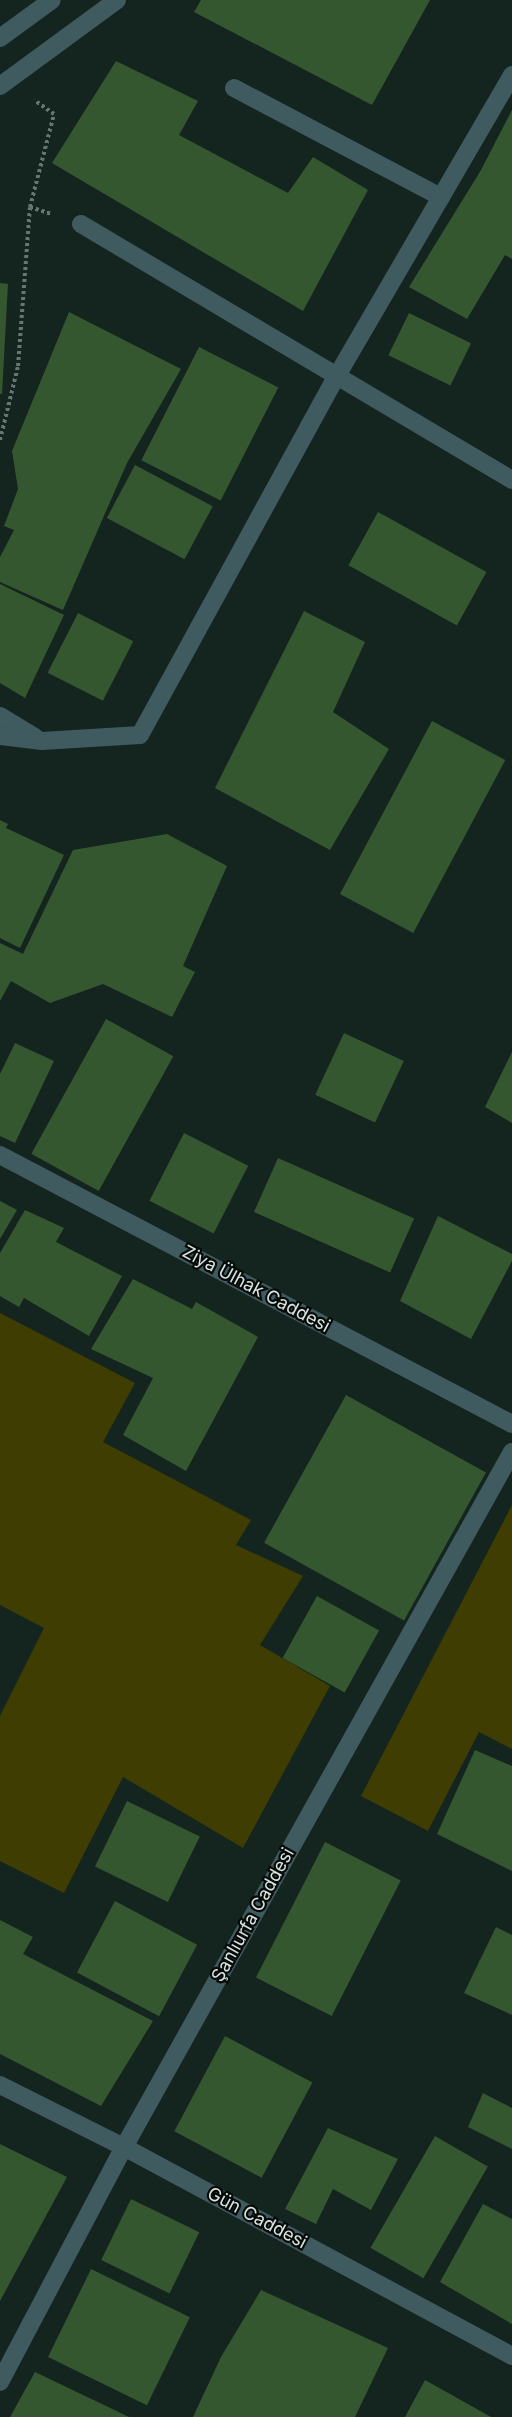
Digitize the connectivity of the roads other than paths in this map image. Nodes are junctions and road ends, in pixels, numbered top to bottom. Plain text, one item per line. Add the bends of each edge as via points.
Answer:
1 (52, 0) edge
2 (117, 0) edge
3 (0, 38) edge
4 (512, 75) edge
5 (0, 86) edge
6 (234, 88) dead end
7 (441, 197) junction
8 (81, 224) dead end
9 (338, 374) junction
10 (512, 480) edge
11 (0, 716) edge
12 (0, 736) edge
13 (42, 741) junction
14 (0, 1155) edge
15 (512, 1424) edge
16 (512, 1452) edge
17 (0, 2085) edge
18 (124, 2146) junction
19 (512, 2356) edge
20 (0, 2382) edge

1 - 3 street
2 - 5 street
4 - 7 street
6 - 7 street
7 - 9 street
8 - 9 street
9 - 10 street
9 - 13 street via 140,735
11 - 13 street
12 - 13 street
14 - 15 street, Ziya Ülhak Caddesi
16 - 18 street, Şanlıurfa Caddesi
17 - 18 street, Gün Caddesi
18 - 19 street, Gün Caddesi
18 - 20 street, Şanlıurfa Caddesi

